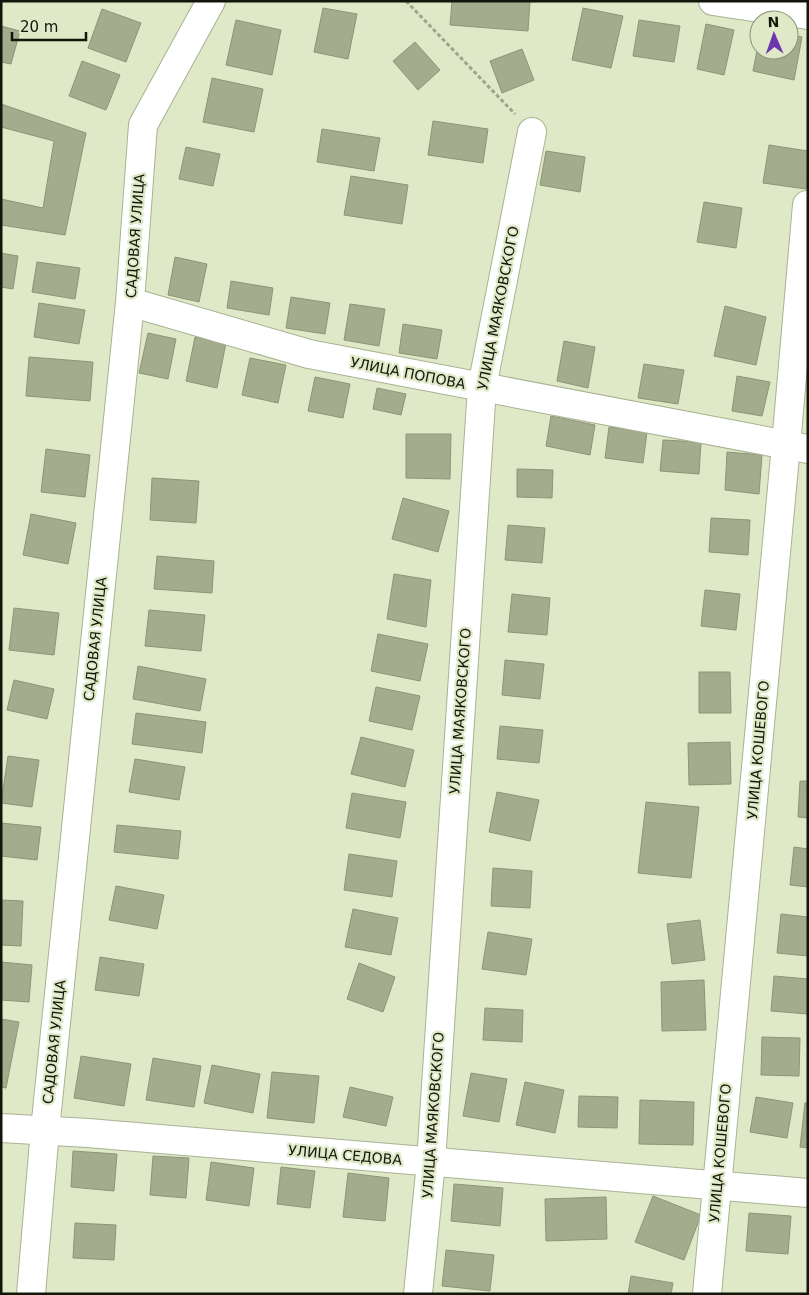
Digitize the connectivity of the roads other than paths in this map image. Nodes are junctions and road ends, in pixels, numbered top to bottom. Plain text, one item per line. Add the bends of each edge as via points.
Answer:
1 (211, 1) edge
2 (713, 1) edge
3 (808, 16) edge
4 (532, 132) road end
5 (807, 205) edge
6 (130, 302) junction
7 (482, 387) junction
8 (797, 447) edge
9 (1, 1128) edge
10 (45, 1130) junction
11 (431, 1162) junction
12 (717, 1186) junction
13 (808, 1193) edge
14 (30, 1294) edge
15 (418, 1294) edge
16 (707, 1294) edge

1 - 6 street, САДОВАЯ УЛИЦА via 143,125
2 - 3 street
4 - 7 street, УЛИЦА МАЯКОВСКОГО
5 - 8 street, УЛИЦА КОШЕВОГО
6 - 7 street, УЛИЦА ПОПОВА via 309,354
6 - 10 street, САДОВАЯ УЛИЦА
7 - 8 street, УЛИЦА ПОПОВА
7 - 11 street, УЛИЦА МАЯКОВСКОГО
8 - 12 street, УЛИЦА КОШЕВОГО
9 - 10 street, УЛИЦА СЕДОВА
10 - 11 street, УЛИЦА СЕДОВА
10 - 14 street, САДОВАЯ УЛИЦА
11 - 12 street, УЛИЦА СЕДОВА
11 - 15 street, УЛИЦА МАЯКОВСКОГО
12 - 13 street, УЛИЦА СЕДОВА
12 - 16 street, УЛИЦА КОШЕВОГО

